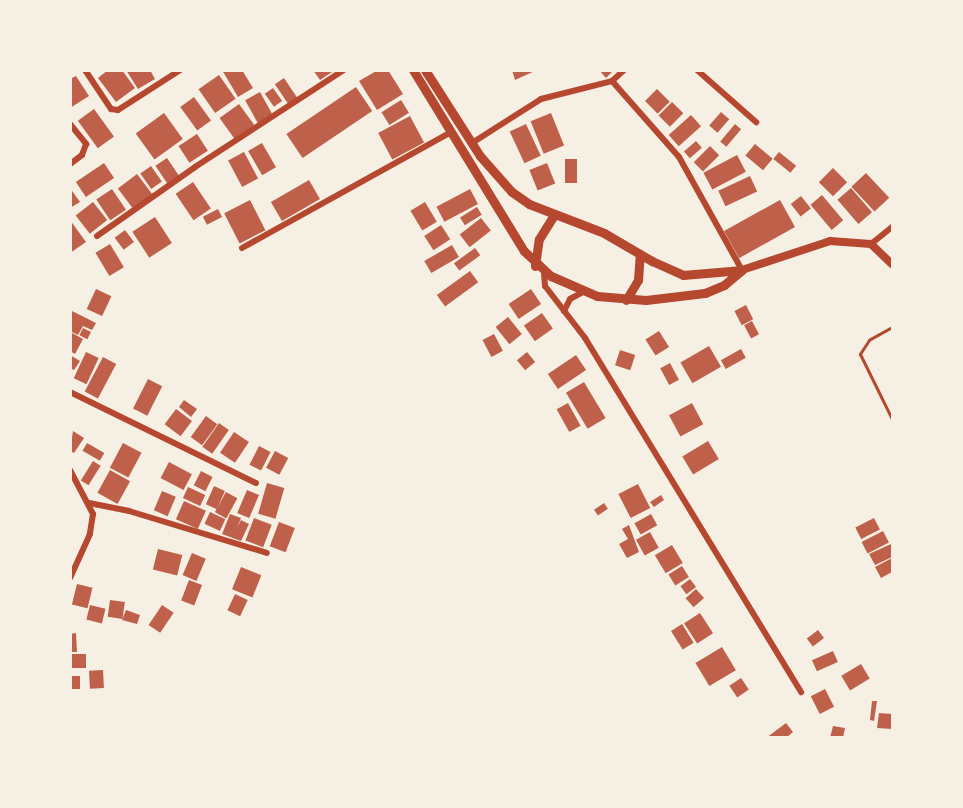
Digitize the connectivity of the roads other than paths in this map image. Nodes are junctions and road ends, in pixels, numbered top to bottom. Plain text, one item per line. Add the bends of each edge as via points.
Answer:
1 (85, 70) edge
2 (180, 70) edge
3 (344, 70) edge
4 (413, 70) edge
5 (425, 70) edge
6 (624, 70) edge
7 (697, 70) edge
8 (612, 81) junction
9 (756, 122) dead end
10 (70, 124) edge
11 (451, 132) junction
12 (472, 143) junction
13 (70, 164) edge
14 (554, 215) junction
15 (892, 228) edge
16 (97, 236) dead end
17 (871, 244) junction
18 (242, 248) dead end
19 (640, 254) junction
20 (892, 264) edge
21 (535, 266) junction
22 (742, 270) junction
23 (544, 272) junction
24 (583, 292) junction
25 (626, 300) junction
26 (564, 311) junction
27 (892, 327) edge
28 (70, 392) edge
29 (892, 419) edge
30 (70, 470) edge
31 (256, 483) dead end
32 (89, 503) junction
33 (267, 553) dead end
34 (70, 578) edge
35 (801, 692) dead end

1 - 2 street via 111,109 118,110
3 - 16 street
4 - 11 main road
5 - 12 main road
6 - 8 street
7 - 9 street
8 - 12 street via 542,99
8 - 22 street via 679,157
10 - 13 street via 86,144 82,155
11 - 18 street
11 - 21 main road
12 - 14 main road via 512,192
14 - 19 main road via 604,233
14 - 21 main road via 539,239
15 - 17 street
17 - 20 main road
17 - 22 main road via 830,241
19 - 22 main road via 683,274
19 - 25 main road via 638,280
21 - 23 main road
22 - 25 main road via 705,293
23 - 24 main road
23 - 26 street via 545,286
24 - 25 main road
24 - 26 street via 570,299
26 - 35 street via 585,338
27 - 29 lane via 869,340 860,354
28 - 31 street
30 - 32 street
32 - 33 street via 129,511
32 - 34 street via 92,526

